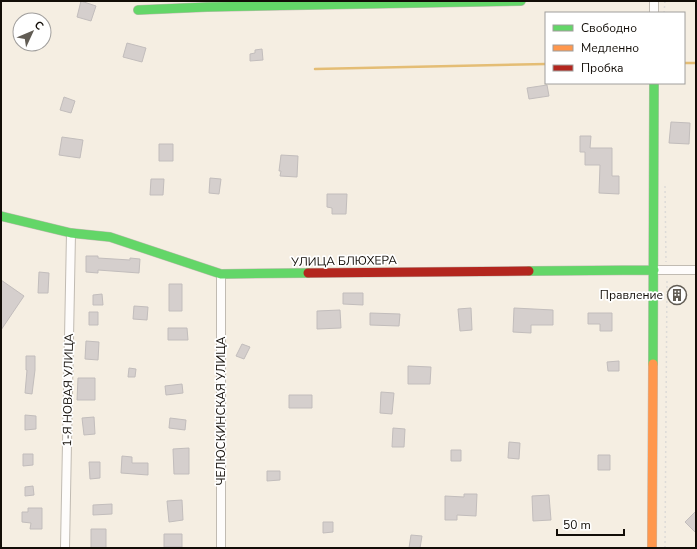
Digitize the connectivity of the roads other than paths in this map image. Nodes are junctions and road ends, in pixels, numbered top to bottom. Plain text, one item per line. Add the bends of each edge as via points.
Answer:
1 (521, 1) edge
2 (654, 1) edge
3 (208, 4) edge
4 (138, 10) dead end
5 (654, 12) edge
6 (654, 84) edge
7 (1, 216) edge
8 (71, 233) junction
9 (654, 270) junction
10 (696, 270) edge
11 (221, 274) junction
12 (65, 548) edge
13 (221, 548) edge
14 (652, 548) edge

1 - 3 street
2 - 5 street
3 - 4 street
6 - 9 street
7 - 8 street, УЛИЦА БЛЮХЕРА
8 - 11 street, УЛИЦА БЛЮХЕРА via 110,237
8 - 12 street, 1-Я НОВАЯ УЛИЦА
9 - 10 street, УЛИЦА БЛЮХЕРА
9 - 11 street, УЛИЦА БЛЮХЕРА
9 - 14 street
11 - 13 street, ЧЕЛЮСКИНСКАЯ УЛИЦА

